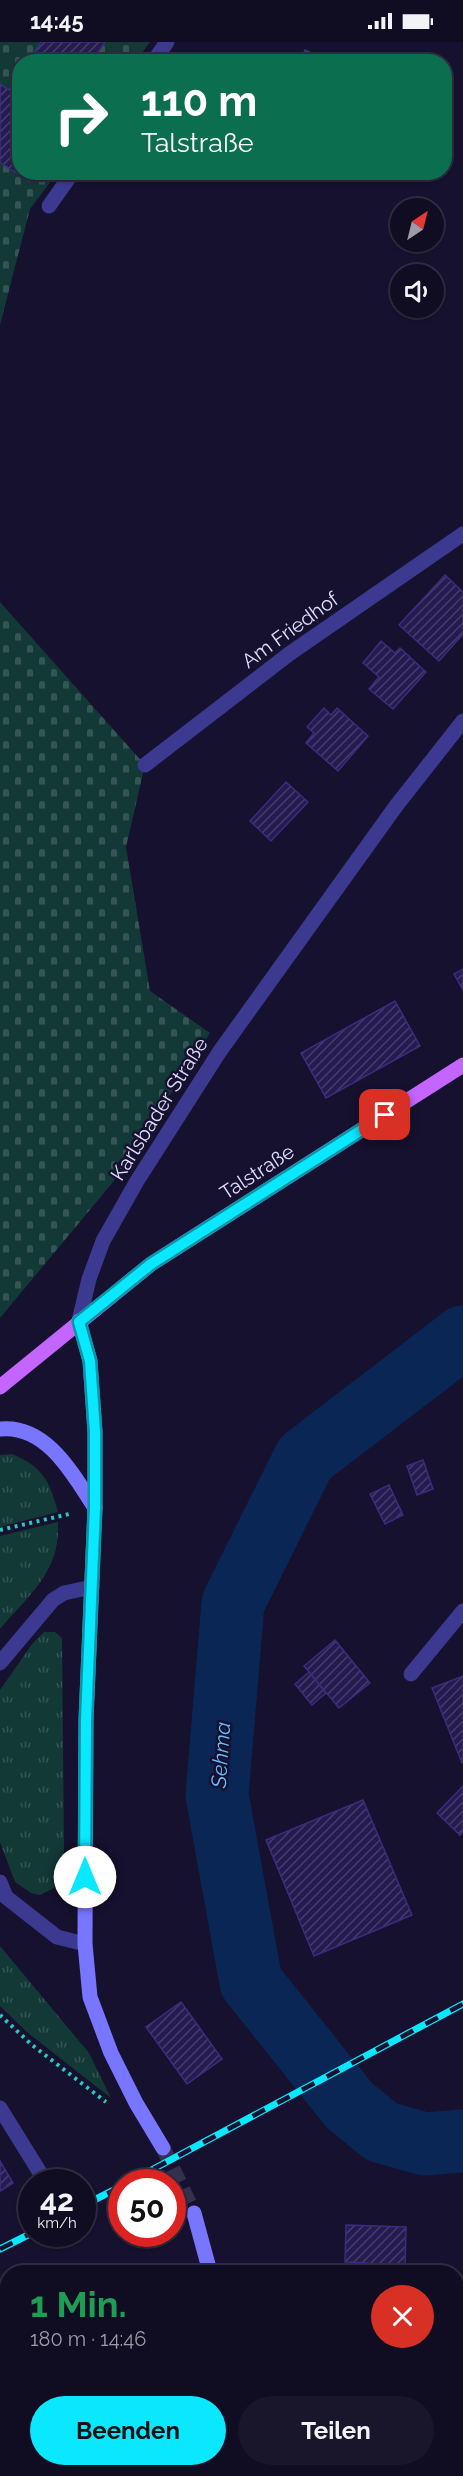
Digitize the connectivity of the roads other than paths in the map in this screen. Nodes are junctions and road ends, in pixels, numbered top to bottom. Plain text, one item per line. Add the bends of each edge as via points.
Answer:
1 (67, 180) edge
2 (49, 206) dead end
3 (463, 534) edge
4 (463, 720) edge
5 (145, 765) dead end
6 (463, 1065) edge
7 (79, 1322) junction
8 (0, 1387) edge
9 (0, 1429) edge
10 (95, 1508) junction
11 (92, 1587) junction
12 (463, 1611) edge
13 (0, 1663) edge
14 (411, 1674) dead end
15 (0, 1882) edge
16 (85, 1944) junction
17 (0, 2108) edge
18 (163, 2148) tunnel mouth
19 (37, 2169) edge
20 (194, 2213) tunnel mouth
21 (208, 2265) edge

1 - 2 street
3 - 5 street, Am Friedhof via 289,654
4 - 7 street, Karlsbader Straße via 396,806 220,1051 137,1181 103,1241
6 - 7 main road, Talstraße via 151,1264
7 - 8 main road, Talstraße
7 - 10 main road, Karlsbader Straße via 90,1361
9 - 10 main road via 26,1433 43,1442 60,1457
10 - 11 main road, Karlsbader Straße
11 - 13 street via 64,1593 53,1600
11 - 16 main road, Karlsbader Straße via 86,1720
12 - 14 street
15 - 16 street via 6,1898 57,1937
16 - 18 main road, Karlsbader Straße via 90,1997 111,2054
17 - 19 street
20 - 21 main road

